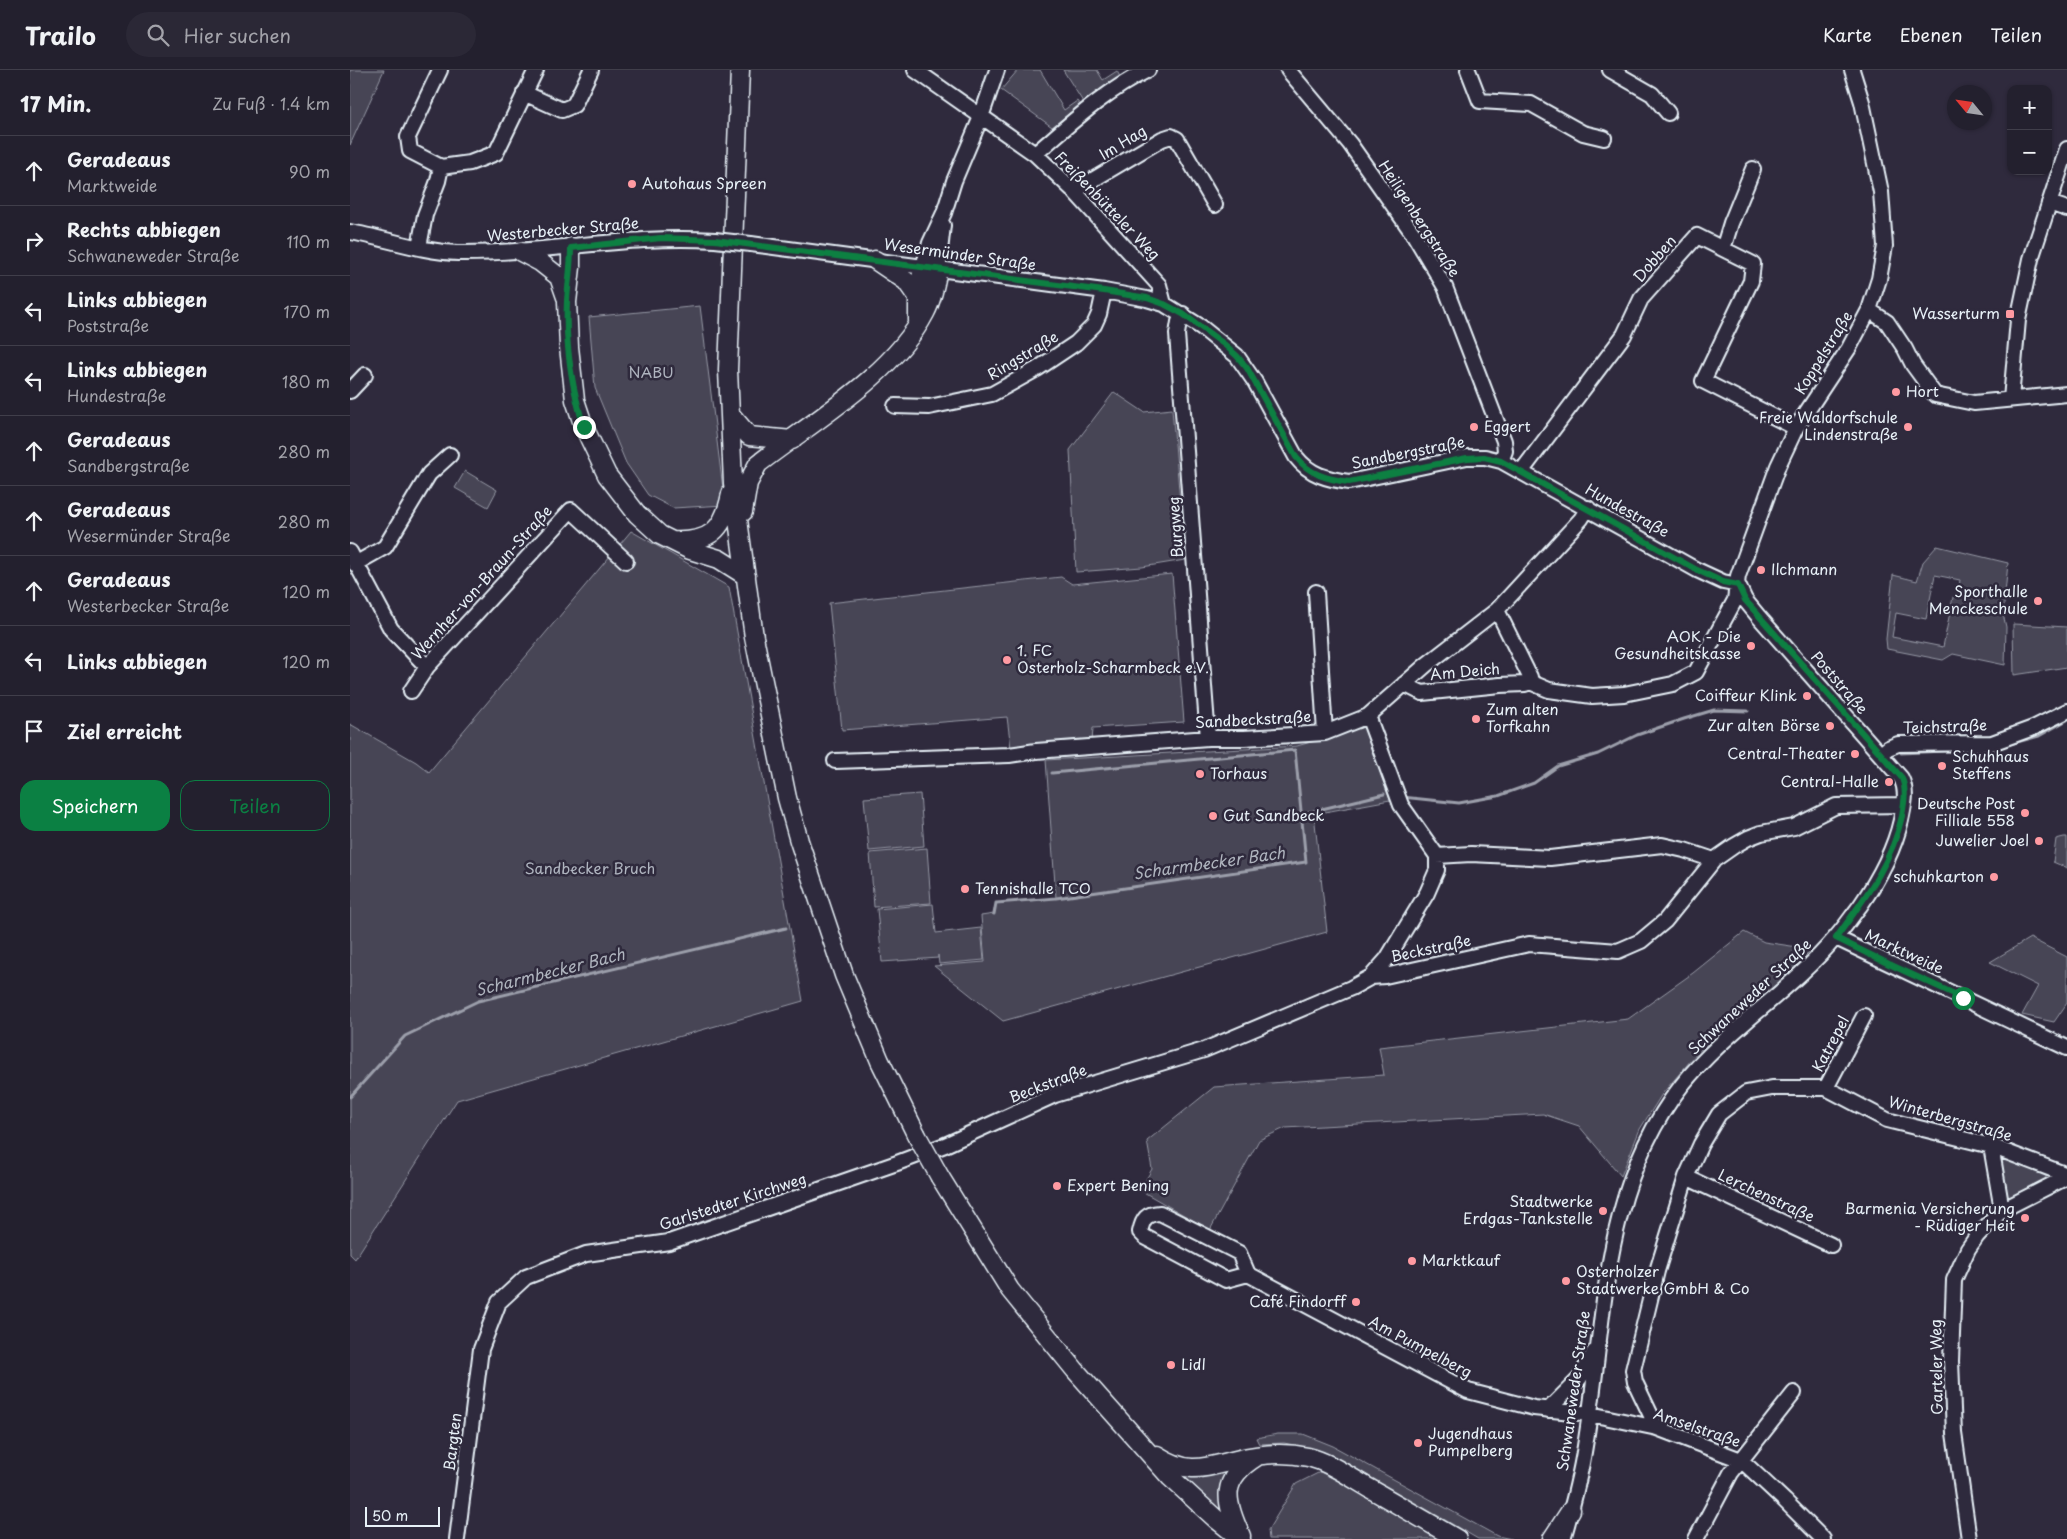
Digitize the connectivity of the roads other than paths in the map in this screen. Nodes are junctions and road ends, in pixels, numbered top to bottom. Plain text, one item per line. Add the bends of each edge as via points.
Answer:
1 (440, 70) edge
2 (536, 70) edge
3 (591, 70) edge
4 (740, 70) edge
5 (915, 70) edge
6 (997, 70) edge
7 (1148, 70) edge
8 (1288, 70) edge
9 (1468, 70) edge
10 (1610, 70) edge
11 (1852, 70) edge
12 (524, 94) junction
13 (1668, 113) dead end
14 (981, 117) junction
15 (1604, 138) dead end
16 (2067, 149) edge
17 (1034, 154) junction
18 (441, 167) junction
19 (1753, 170) dead end
20 (1074, 191) junction
21 (2049, 203) junction
22 (1215, 204) dead end
23 (2067, 209) edge
24 (350, 232) edge
25 (751, 244) joint
26 (419, 247) junction
27 (566, 248) junction
28 (1723, 249) junction
29 (521, 252) junction
30 (875, 260) junction
31 (931, 268) junction
32 (559, 277) junction
33 (1104, 291) junction
34 (918, 298) junction
35 (567, 302) junction
36 (1164, 304) junction
37 (1870, 310) junction
38 (1183, 314) junction
39 (918, 325) junction
40 (364, 375) dead end
41 (350, 391) edge
42 (2067, 394) edge
43 (2010, 399) junction
44 (895, 406) dead end
45 (731, 415) junction
46 (1796, 428) junction
47 (792, 440) junction
48 (450, 455) dead end
49 (1501, 461) junction
50 (1522, 472) junction
51 (733, 483) junction
52 (1588, 508) junction
53 (740, 532) junction
54 (671, 541) junction
55 (352, 558) edge
56 (626, 560) dead end
57 (746, 576) junction
58 (1738, 585) junction
59 (1316, 592) dead end
60 (1498, 610) junction
61 (428, 667) junction
62 (1530, 682) junction
63 (1404, 684) junction
64 (411, 691) dead end
65 (2067, 711) edge
66 (1368, 716) junction
67 (1324, 733) junction
68 (1208, 738) junction
69 (1881, 754) junction
70 (835, 760) dead end
71 (1904, 806) junction
72 (1437, 856) junction
73 (1714, 860) junction
74 (1836, 938) junction
75 (1371, 977) junction
76 (1864, 1016) dead end
77 (2067, 1048) edge
78 (1826, 1088) junction
79 (945, 1145) joint
80 (1991, 1146) junction
81 (2067, 1176) edge
82 (1686, 1177) junction
83 (2002, 1210) junction
84 (1831, 1245) dead end
85 (1248, 1274) junction
86 (1597, 1347) junction
87 (481, 1349) joint
88 (1794, 1393) dead end
89 (1548, 1410) junction
90 (1590, 1414) junction
91 (1657, 1428) junction
92 (1138, 1442) junction
93 (1258, 1456) junction
94 (1741, 1460) junction
95 (1571, 1510) junction
96 (457, 1539) edge
97 (1242, 1539) edge
98 (1457, 1539) edge
99 (1552, 1539) edge
100 (1563, 1539) edge
101 (1696, 1539) edge
102 (1823, 1539) edge
103 (1969, 1539) edge

1 - 18 street via 408,137 410,150
2 - 12 street
3 - 12 street via 574,105 562,110
4 - 45 main road via 728,370
5 - 14 street, Freißenbütteler Weg
6 - 14 street
7 - 17 street via 1085,110
8 - 49 street, Heiligenbergstraße via 1350,144 1414,235 1445,287 1504,440 1505,451
9 - 15 street via 1480,101 1531,104 1583,133
10 - 13 street via 1652,94
11 - 37 street, Koppelstraße via 1876,160 1885,231 1879,279
12 - 18 street via 496,152 470,164
14 - 17 street, Freißenbütteler Weg
14 - 31 street via 930,243
16 - 21 street
17 - 20 street, Freißenbütteler Weg
18 - 26 street via 425,215
19 - 28 street
20 - 22 street, Im Hag via 1170,136 1177,139
20 - 36 street, Freißenbütteler Weg via 1159,285
21 - 23 street
21 - 43 street via 2031,259 2018,320
24 - 26 street, Westerbecker Straße
25 - 27 street, Westerbecker Straße, bridge via 661,238
25 - 30 street, Wesermünder Straße
26 - 29 street, Westerbecker Straße via 455,252
27 - 29 street, Westerbecker Straße
27 - 32 main road via 557,268
27 - 35 main road via 571,267
28 - 46 street, Dobben via 1753,264 1751,281 1703,381
28 - 50 street, Dobben via 1696,236 1641,299 1624,335
29 - 32 main road
30 - 31 street, Wesermünder Straße
30 - 34 main road via 906,281
31 - 33 street, Wesermünder Straße
31 - 34 main road
31 - 39 main road via 928,306
32 - 35 main road
33 - 36 street, Wesermünder Straße
33 - 44 street, Ringstraße via 1100,314 1076,343 992,394 929,407
34 - 39 main road
35 - 54 main road via 575,400 584,427 607,475 623,498 651,528
36 - 38 street, Sandbergstraße
37 - 43 street via 1887,322 1935,394 1974,402
37 - 46 street, Koppelstraße
38 - 49 street, Sandbergstraße via 1237,356 1296,457 1303,466 1329,480 1349,482 1467,458
38 - 68 street, Burgweg via 1177,334
39 - 47 main road via 897,354
40 - 41 street
42 - 43 street
45 - 47 main road via 750,436
45 - 51 main road
46 - 58 street, Koppelstraße via 1778,466 1738,576
47 - 53 main road via 758,464 752,474 745,495
48 - 55 street via 429,474 385,547
49 - 50 street, Hundestraße
50 - 52 street, Hundestraße
51 - 53 main road
51 - 54 main road via 724,520 716,530 701,538
52 - 58 street, Hundestraße via 1697,570
52 - 60 street, Sandbeckstraße
53 - 57 main road
54 - 57 main road via 719,558
55 - 61 street via 391,629
56 - 61 street, Wernher-von-Braun-Straße via 570,510
57 - 92 main road, bridge via 765,694 798,841 844,975 887,1076 940,1177 1010,1290
58 - 62 street, Am Deich via 1735,600 1696,672 1673,684 1624,694 1592,696 1549,690
58 - 69 street, Poststraße via 1745,600
59 - 67 street
60 - 62 street, Am Deich
60 - 63 street, Sandbeckstraße
61 - 64 street, Wernher-von-Braun-Straße
62 - 63 street, Am Deich via 1422,693
63 - 66 street, Sandbeckstraße
65 - 69 street, Teichstraße via 1992,743 1898,744
66 - 67 street, Sandbeckstraße
66 - 72 street via 1401,805
67 - 68 street, Sandbeckstraße
68 - 70 street, Sandbeckstraße via 1009,755
69 - 71 street, Poststraße via 1902,778 1906,788
71 - 73 street, Beckstraße via 1836,806 1794,827 1748,838
71 - 74 street, Schwaneweder Straße via 1889,856 1871,890
72 - 73 street via 1471,854 1550,858 1662,845
72 - 75 street via 1437,870 1427,893 1387,959
73 - 75 street, Beckstraße via 1665,921 1641,941 1618,951 1529,944
74 - 77 street, Marktweide
74 - 86 street, Schwaneweder Straße via 1723,1041 1683,1084 1662,1114 1625,1197 1609,1263
75 - 79 street, Beckstraße via 1204,1050 1055,1095
76 - 78 street, Katrepel
78 - 80 street, Winterbergstraße via 1886,1120
78 - 82 street via 1772,1088 1746,1093 1719,1114
79 - 87 street, Garlstedter Kirchweg via 670,1242 586,1254 526,1277 499,1302
80 - 81 street, Winterbergstraße
80 - 83 street
81 - 83 street, Garteler Weg
82 - 84 street, Lerchenstraße
82 - 91 street via 1657,1271 1633,1370 1634,1382
83 - 103 street, Garteler Weg via 1968,1249 1953,1288 1954,1433
85 - 85 street via 1238,1253 1222,1244 1160,1213 1149,1214 1142,1220 1140,1232 1145,1236 1226,1280
85 - 89 street, Am Pumpelberg via 1468,1390 1505,1402
86 - 89 street via 1580,1378
86 - 90 street, Schwaneweder Straße
87 - 96 street, Bargten
88 - 94 street
89 - 90 street, Am Pumpelberg
90 - 91 street, Amselstraße
90 - 95 street, Schwaneweder Straße
91 - 94 street, Amselstraße
92 - 93 main road via 1175,1466 1189,1469 1205,1469
92 - 97 main road via 1170,1477
93 - 97 main road via 1243,1465 1232,1478 1228,1491 1230,1512
93 - 98 main road via 1308,1457 1337,1469
94 - 101 street via 1730,1473
94 - 102 street, Amselstraße
95 - 99 main road
95 - 100 street, Schwaneweder Straße

